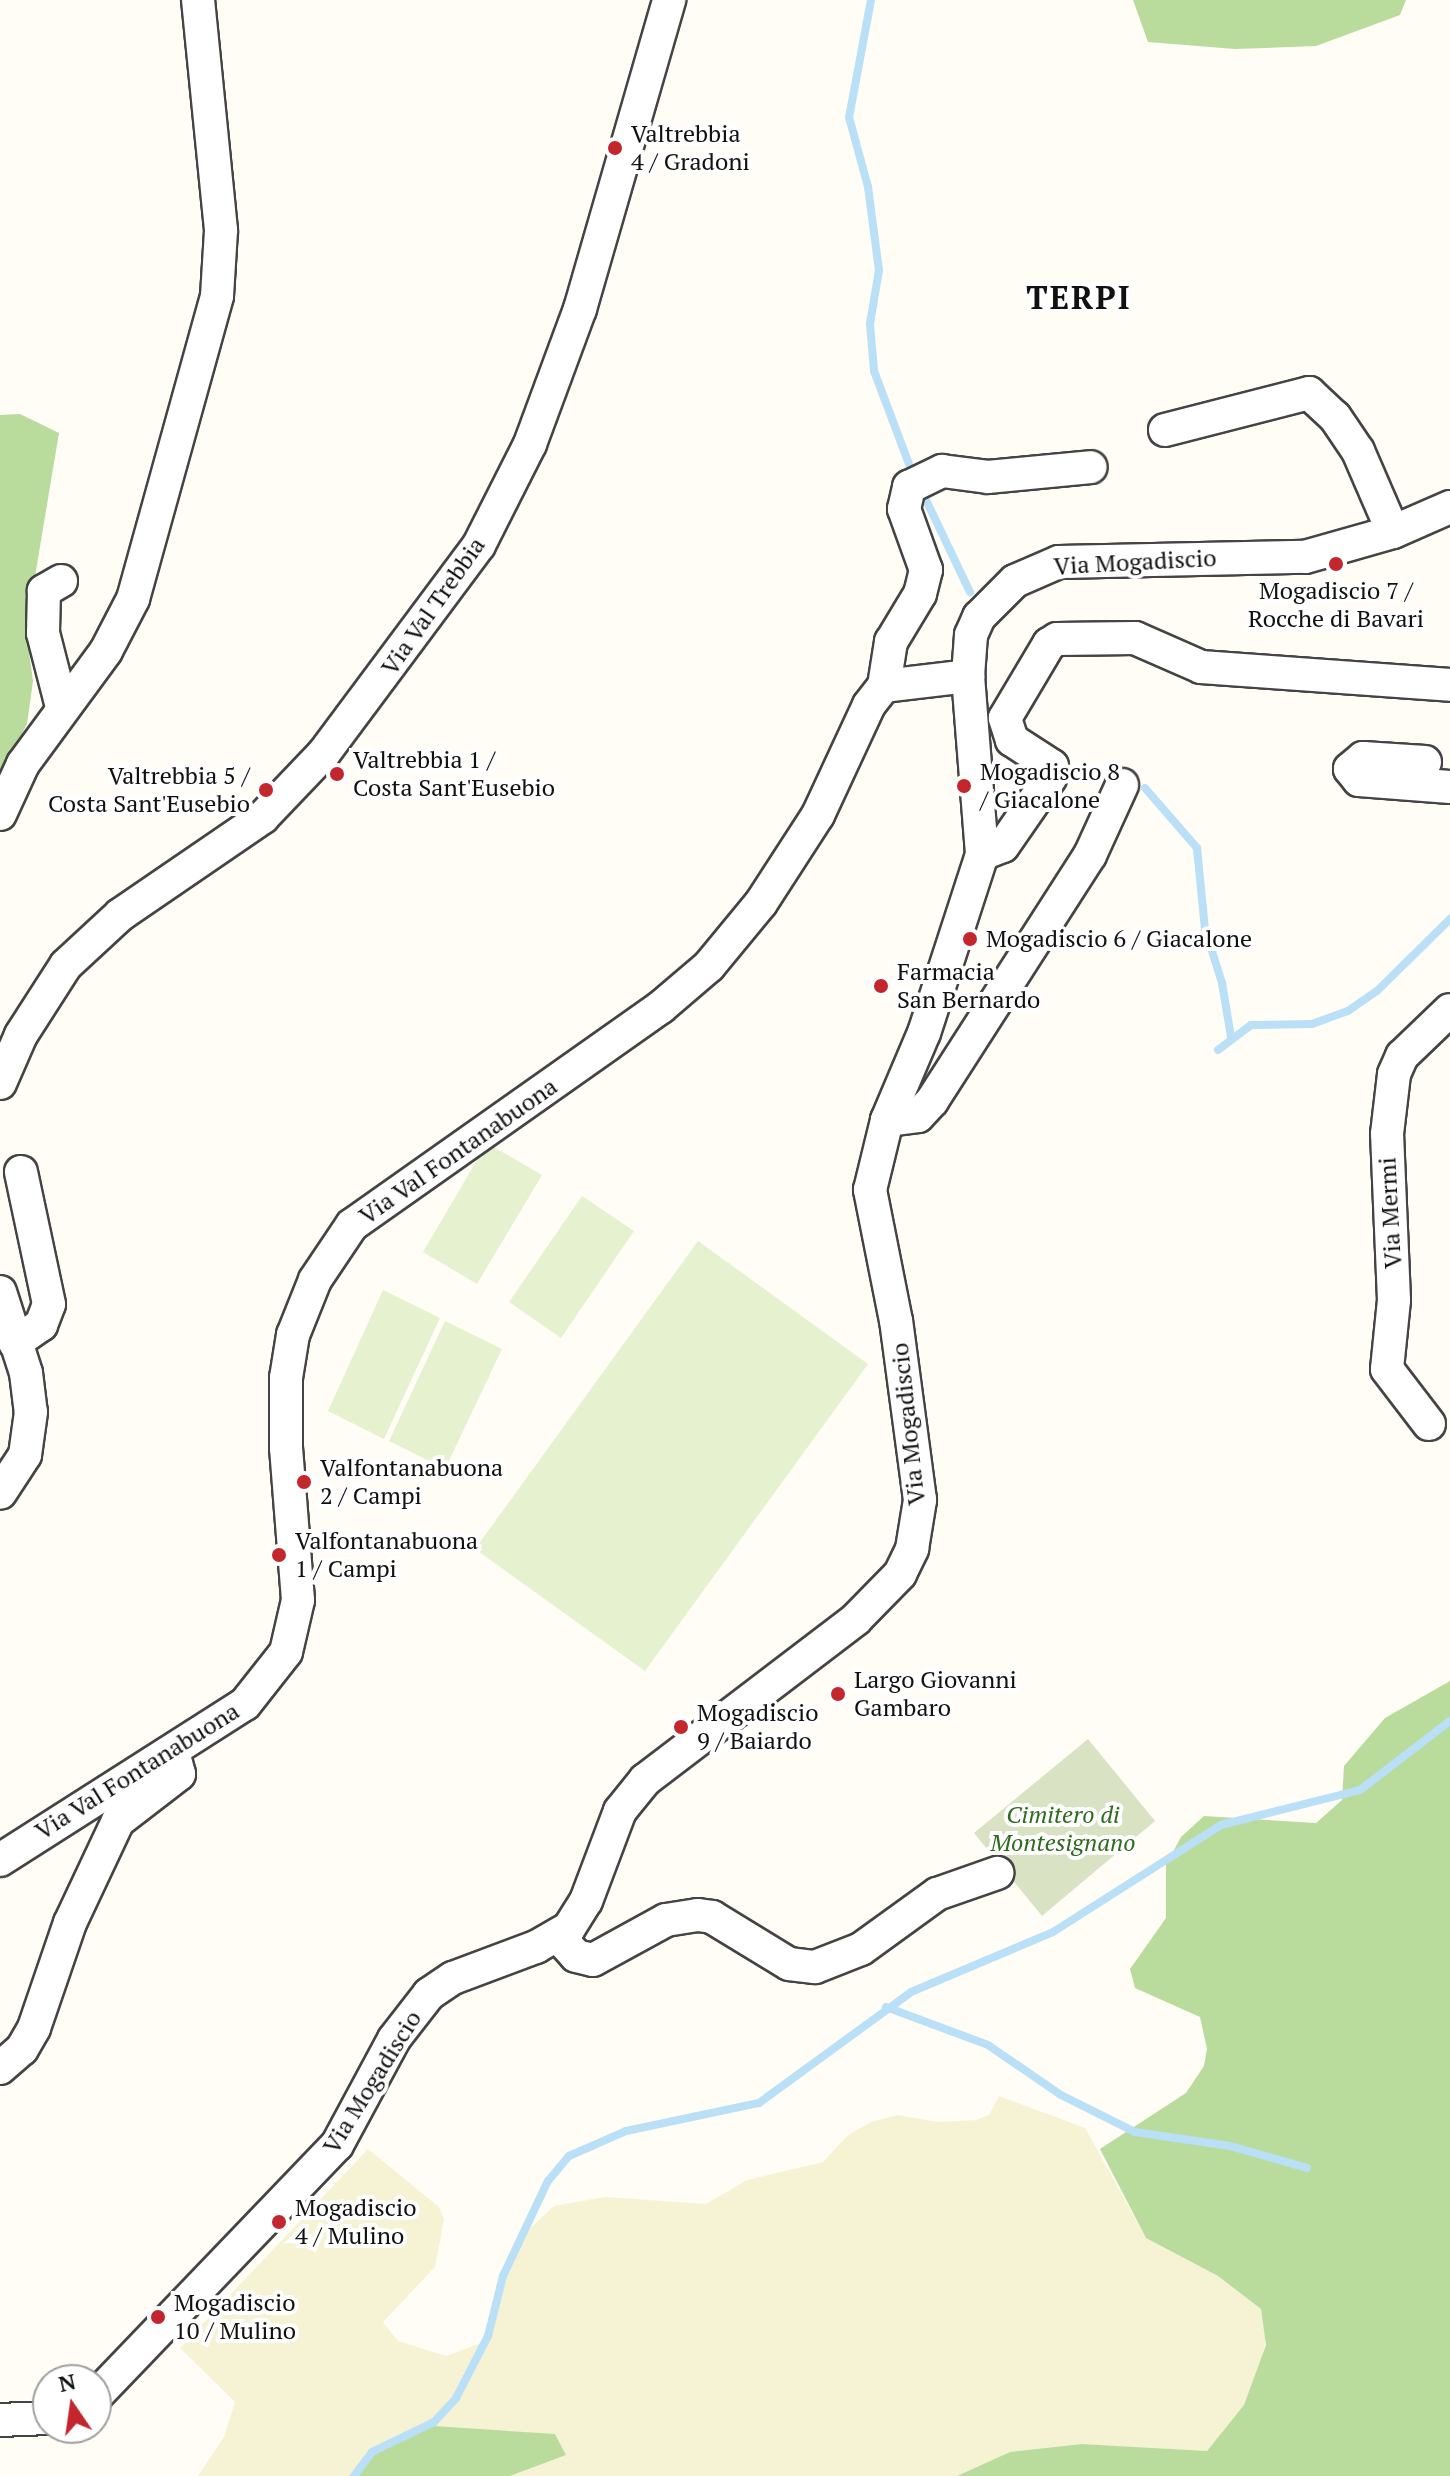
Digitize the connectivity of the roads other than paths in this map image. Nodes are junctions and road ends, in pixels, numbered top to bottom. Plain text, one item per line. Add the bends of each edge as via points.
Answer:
1 (198, 0) edge
2 (669, 0) edge
3 (1165, 430) dead end
4 (1091, 467) dead end
5 (1450, 507) edge
6 (1393, 532) junction
7 (61, 581) dead end
8 (968, 676) junction
9 (1450, 685) edge
10 (884, 686) junction
11 (62, 707) junction
12 (1425, 762) dead end
13 (1122, 785) dead end
14 (1450, 787) edge
15 (0, 814) edge
16 (982, 854) junction
17 (1450, 1010) edge
18 (0, 1083) edge
19 (887, 1120) junction
20 (21, 1172) dead end
21 (0, 1292) edge
22 (15, 1343) junction
23 (1429, 1424) dead end
24 (0, 1493) edge
25 (173, 1752) junction
26 (0, 1860) edge
27 (997, 1873) dead end
28 (559, 1937) junction
29 (0, 2068) edge
30 (112, 2379) edge
31 (32, 2419) edge
32 (0, 2420) edge

1 - 11 street via 221,264 192,396 143,570 113,639
2 - 18 street, Via Val Trebbia via 580,309 530,444 479,545 324,753 263,817 120,915 66,965 21,1035
3 - 6 street via 1309,393 1335,417 1358,451
4 - 10 street, Via Val Fontanabuona via 988,477 942,471 909,487 904,509 926,570 920,594 891,642
5 - 6 street, Via Mogadiscio
6 - 8 street, Via Mogadiscio via 1305,557 1085,560 1037,568 1015,581 979,617 971,635
7 - 11 street via 44,591 43,633
8 - 10 street
8 - 16 street, Via Mogadiscio
9 - 16 street via 1201,667 1135,638 1057,639 1005,718 1012,740 1052,766 1050,778 1003,846
10 - 25 street, Via Val Fontanabuona via 869,705 818,815 761,903 709,966 650,1015 352,1225 315,1280 293,1335 286,1378 286,1448 298,1571 293,1627 273,1672 245,1704
11 - 15 street via 23,764
12 - 14 street via 1363,758 1350,769 1359,780
13 - 19 street via 1090,855 932,1101 918,1116
16 - 19 street, Via Mogadiscio via 924,1033
17 - 23 street, Via Mermi via 1402,1056 1394,1074 1387,1134 1394,1300 1387,1369
19 - 28 street, Via Mogadiscio via 870,1190 915,1446 920,1500 912,1549 900,1574 856,1619 686,1745 627,1799 579,1915
20 - 22 street via 48,1314
21 - 22 street
22 - 24 street via 31,1412 25,1455
25 - 26 street, Via Val Fontanabuona
25 - 29 street via 179,1774 118,1821 70,1923 34,2028 22,2049
27 - 28 street via 937,1894 861,1949 815,1967 789,1964 712,1917 698,1915 666,1920 593,1960 576,1956
28 - 30 street, Via Mogadiscio via 453,1978 429,1994 394,2039 337,2145
31 - 32 street

